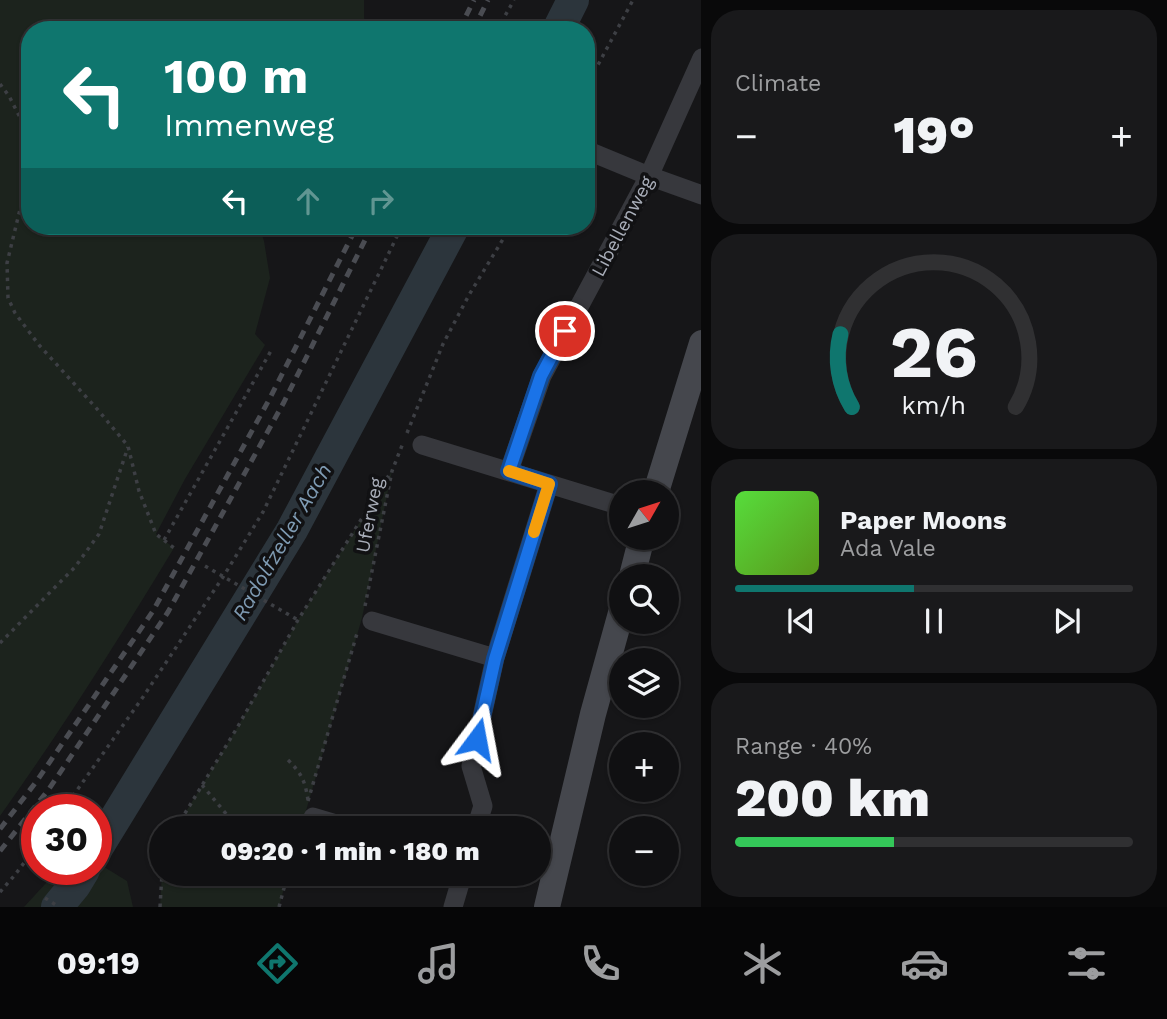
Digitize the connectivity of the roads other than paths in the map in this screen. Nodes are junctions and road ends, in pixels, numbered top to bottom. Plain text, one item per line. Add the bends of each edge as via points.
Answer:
1 (701, 60) edge
2 (595, 154) edge
3 (649, 176) junction
4 (701, 195) edge
5 (701, 346) edge
6 (422, 445) dead end
7 (509, 471) junction
8 (660, 480) edge
9 (549, 484) junction
10 (609, 502) edge
11 (364, 623) road end
12 (615, 634) edge
13 (495, 659) junction
14 (310, 809) road end
15 (325, 816) edge
16 (480, 816) edge
17 (459, 886) edge
18 (453, 907) edge
19 (547, 907) edge

1 - 3 street, Libellenweg
2 - 3 street
3 - 4 street
3 - 7 street, Libellenweg via 541,376
5 - 8 main road
6 - 7 street
7 - 9 street
9 - 10 street
9 - 13 street
11 - 13 street
12 - 19 main road
13 - 16 street via 471,766 483,806
14 - 15 street
17 - 18 street

